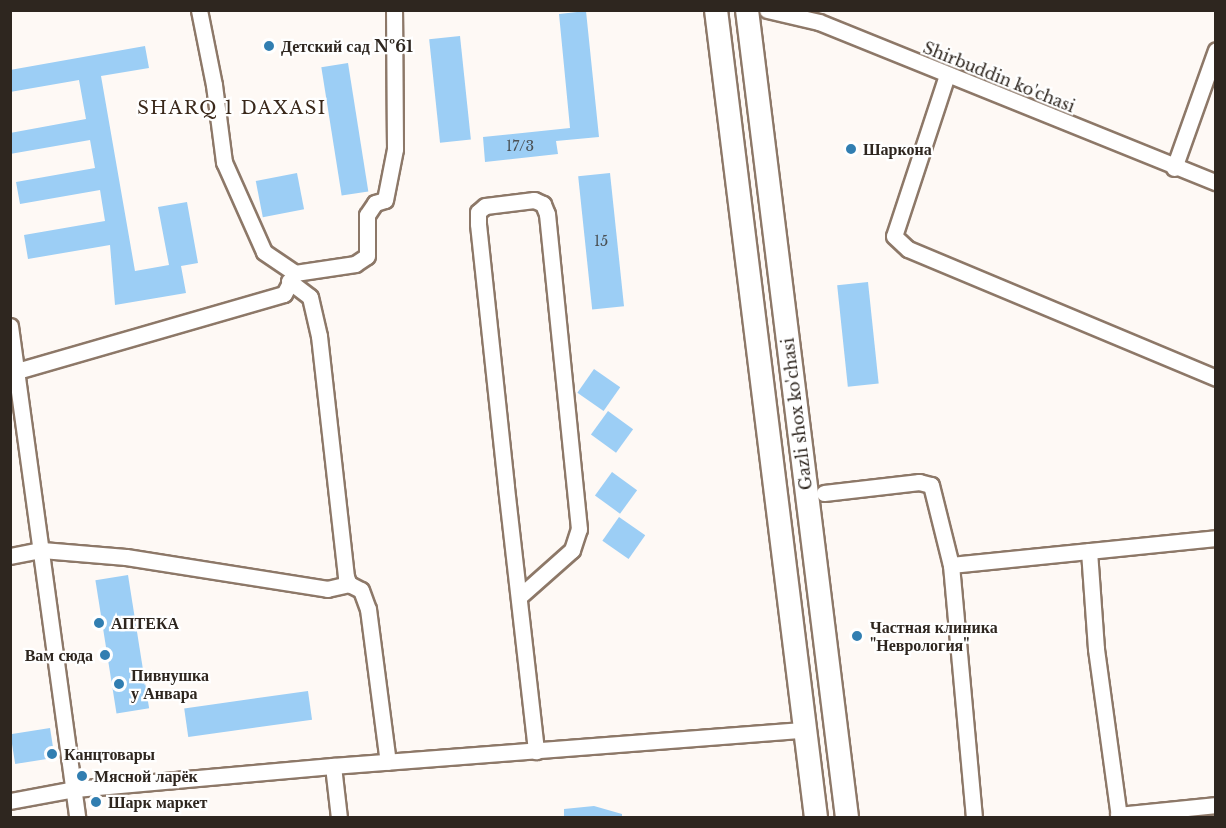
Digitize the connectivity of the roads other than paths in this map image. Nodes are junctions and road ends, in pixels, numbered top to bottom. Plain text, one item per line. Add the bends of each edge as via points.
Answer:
1 (199, 10) edge
2 (394, 10) edge
3 (716, 10) edge
4 (747, 10) edge
5 (767, 10) edge
6 (1215, 50) edge
7 (947, 75) junction
8 (1174, 168) junction
9 (1215, 182) edge
10 (292, 277) junction
11 (10, 326) edge
12 (15, 373) edge
13 (1215, 378) edge
14 (824, 493) dead end
15 (1215, 538) edge
16 (42, 550) junction
17 (1089, 551) junction
18 (10, 556) edge
19 (951, 565) junction
20 (349, 584) junction
21 (519, 597) junction
22 (805, 730) junction
23 (536, 751) junction
24 (388, 762) junction
25 (333, 766) junction
26 (74, 789) junction
27 (10, 801) edge
28 (1215, 805) edge
29 (1118, 816) edge
30 (77, 818) edge
31 (339, 818) edge
32 (816, 818) edge
33 (847, 818) edge
34 (974, 818) edge

1 - 10 street via 224,162 264,252
2 - 10 street via 396,149 385,200 375,203 367,214 367,256 355,264
3 - 22 highway, Gazli shox ko'chasi
4 - 33 highway, Gazli shox ko'chasi
5 - 7 street, Shirbuddin ko'chasi via 819,22
6 - 8 street
7 - 8 street, Shirbuddin ko'chasi
7 - 13 street via 894,236 908,249
8 - 9 street, Shirbuddin ko'chasi
10 - 12 street via 284,294
10 - 20 street via 310,297 319,336
11 - 12 street
12 - 16 street
14 - 19 street via 919,482 931,485
15 - 17 street
16 - 18 street
16 - 20 street via 126,557 327,589
16 - 26 street
17 - 19 street
17 - 29 street via 1096,649
19 - 34 street
20 - 24 street via 362,590 368,609
21 - 21 street via 478,212 485,206 534,200 543,204 547,214 579,529 572,550
21 - 23 street
22 - 23 street
22 - 32 highway, Gazli shox ko'chasi
23 - 24 street
24 - 25 street
25 - 26 street
25 - 31 street
26 - 27 street
26 - 30 street
28 - 29 street

